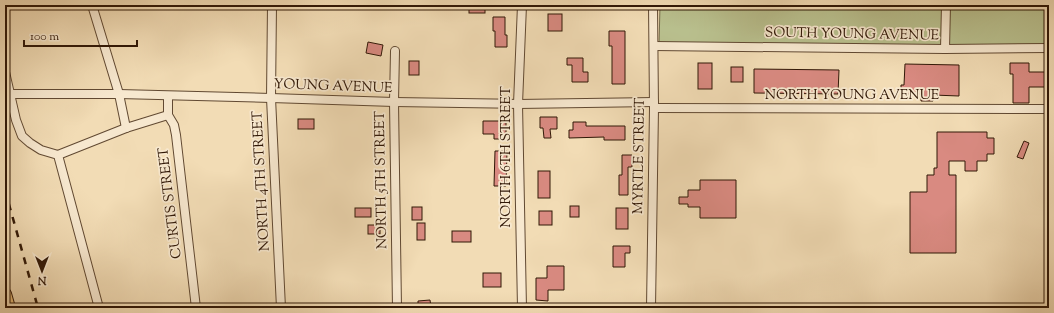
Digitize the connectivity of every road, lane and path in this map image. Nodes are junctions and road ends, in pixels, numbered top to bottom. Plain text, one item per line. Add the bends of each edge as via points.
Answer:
1 (92, 5) edge
2 (272, 5) edge
3 (522, 5) edge
4 (653, 5) edge
5 (946, 5) edge
6 (654, 46) junction
7 (1049, 48) edge
8 (946, 49) junction
9 (395, 51) dead end
10 (5, 72) edge
11 (11, 94) junction
12 (120, 94) junction
13 (168, 96) junction
14 (271, 98) junction
15 (394, 102) junction
16 (518, 104) junction
17 (654, 105) junction
18 (1049, 109) edge
19 (168, 115) junction
20 (126, 128) junction
21 (58, 155) junction
22 (5, 294) edge
23 (9, 308) edge
24 (99, 308) edge
25 (196, 308) edge
26 (281, 308) edge
27 (397, 308) edge
28 (522, 308) edge
29 (652, 308) edge

1 - 12 street
2 - 14 street, NORTH 4TH STREET
3 - 16 street, NORTH 6TH STREET
4 - 6 street, MYRTLE STREET
5 - 8 street
6 - 8 street, SOUTH YOUNG AVENUE
6 - 17 street, MYRTLE STREET
7 - 8 street, SOUTH YOUNG AVENUE
9 - 15 street, NORTH 5TH STREET
10 - 11 street
11 - 12 street, YOUNG AVENUE
11 - 21 street via 22,136 41,150
12 - 13 street, YOUNG AVENUE
12 - 20 street
13 - 14 street, YOUNG AVENUE
13 - 19 street, CURTIS STREET
14 - 15 street, YOUNG AVENUE
14 - 26 street, NORTH 4TH STREET
15 - 16 street, YOUNG AVENUE
15 - 27 street, NORTH 5TH STREET
16 - 17 street, YOUNG AVENUE
16 - 28 street, NORTH 6TH STREET
17 - 18 street, NORTH YOUNG AVENUE
17 - 29 street, MYRTLE STREET
19 - 20 street
19 - 25 street, CURTIS STREET via 176,135
20 - 21 street
21 - 24 street
22 - 23 main road

